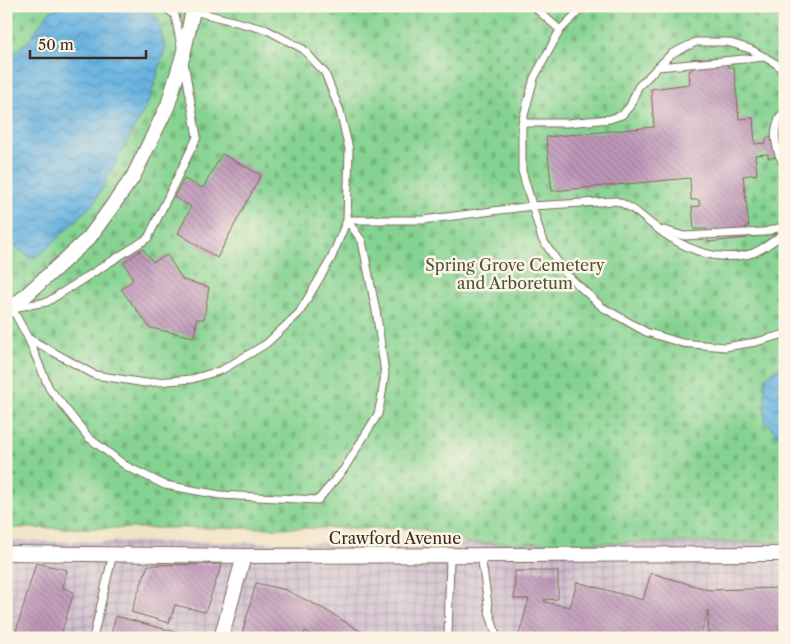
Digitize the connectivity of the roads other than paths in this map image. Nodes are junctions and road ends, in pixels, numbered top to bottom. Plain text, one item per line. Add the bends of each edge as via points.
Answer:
1 (163, 6) edge
2 (533, 6) edge
3 (584, 6) edge
4 (194, 9) edge
5 (560, 30) junction
6 (183, 55) junction
7 (765, 57) junction
8 (658, 67) junction
9 (785, 71) edge
10 (785, 112) edge
11 (522, 123) junction
12 (785, 165) edge
13 (532, 206) junction
14 (347, 220) junction
15 (785, 226) edge
16 (654, 227) junction
17 (785, 232) edge
18 (9, 310) edge
19 (785, 334) edge
20 (28, 338) junction
21 (6, 553) edge
22 (113, 554) junction
23 (785, 554) edge
24 (244, 556) junction
25 (450, 556) junction
26 (481, 556) junction
27 (93, 638) edge
28 (221, 638) edge
29 (448, 638) edge
30 (497, 638) edge

1 - 6 lane via 176,15
2 - 5 lane
3 - 5 lane
4 - 6 street
4 - 14 lane via 267,30 303,49 324,73 340,111 349,149
5 - 11 lane via 534,78
6 - 18 street via 168,105 132,177 89,238
6 - 18 lane via 197,137 148,238 47,302
7 - 8 lane
7 - 8 lane via 727,42 696,42 671,54
7 - 9 lane
8 - 11 lane via 638,87 622,116 567,123
10 - 12 lane via 776,124 776,137 778,157
11 - 13 lane via 522,171
13 - 14 lane via 423,220
13 - 16 lane via 616,201 638,212
13 - 19 lane via 542,239 566,274 602,307 646,332 682,343 725,347
14 - 20 lane via 331,258 299,313 266,344 222,370 192,379 145,383 112,378 95,375
14 - 20 lane via 362,242 385,374 378,414 344,469 318,500 220,495 165,485 126,466 89,438 49,388
15 - 16 lane via 764,232 684,236
16 - 17 lane via 699,252 727,257 754,253
18 - 20 lane
21 - 22 street, Crawford Avenue
22 - 24 street, Crawford Avenue
22 - 27 lane
23 - 26 street, Crawford Avenue
24 - 25 street, Crawford Avenue
24 - 28 street
25 - 26 street, Crawford Avenue
25 - 29 lane
26 - 30 lane via 489,611

